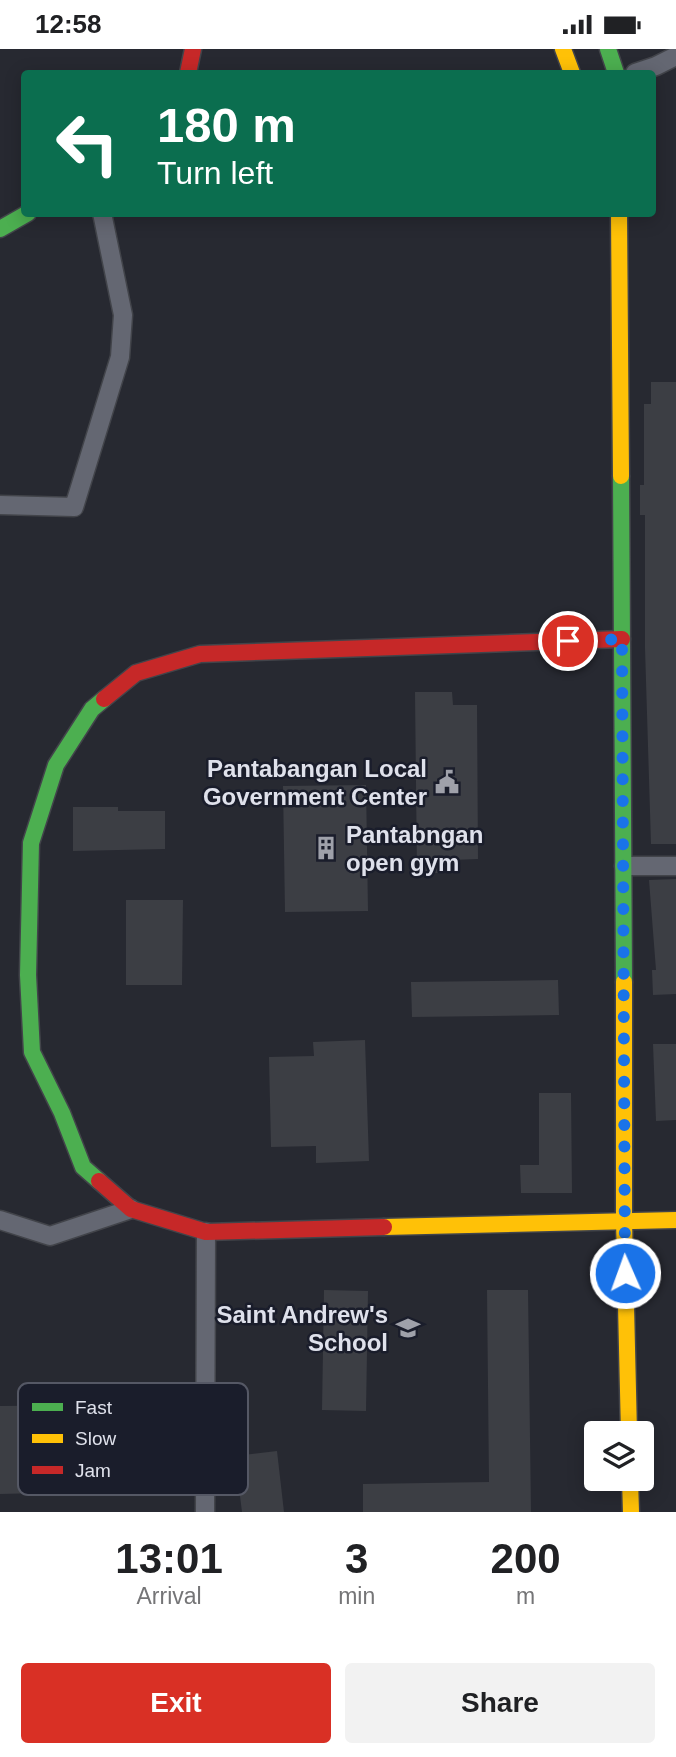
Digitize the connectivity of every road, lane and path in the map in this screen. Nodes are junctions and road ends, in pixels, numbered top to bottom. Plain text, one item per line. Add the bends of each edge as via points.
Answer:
1 (193, 49) edge
2 (563, 49) edge
3 (608, 49) edge
4 (676, 56) edge
5 (189, 70) edge
6 (571, 70) edge
7 (615, 70) edge
8 (644, 70) edge
9 (21, 217) edge
10 (103, 217) edge
11 (607, 217) edge
12 (619, 217) edge
13 (0, 229) edge
14 (621, 348) junction
15 (0, 505) edge
16 (622, 639) junction
17 (624, 866) junction
18 (676, 866) edge
19 (131, 1209) junction
20 (0, 1220) edge
21 (624, 1220) junction
22 (676, 1220) edge
23 (206, 1232) junction
24 (205, 1383) edge
25 (629, 1421) edge
26 (630, 1491) edge
27 (631, 1512) edge

1 - 5 street
2 - 6 street
3 - 7 street
4 - 8 street
9 - 13 street
10 - 15 street via 123,315 120,357 74,507
11 - 14 street
12 - 14 street
14 - 16 street
16 - 17 street
16 - 19 street via 200,655 136,673 92,709 57,765 31,843 28,975 32,1052 83,1167
17 - 18 street
17 - 21 street
19 - 20 street via 50,1236
19 - 23 street
21 - 22 street
21 - 23 street
21 - 25 street
23 - 24 street
26 - 27 street

